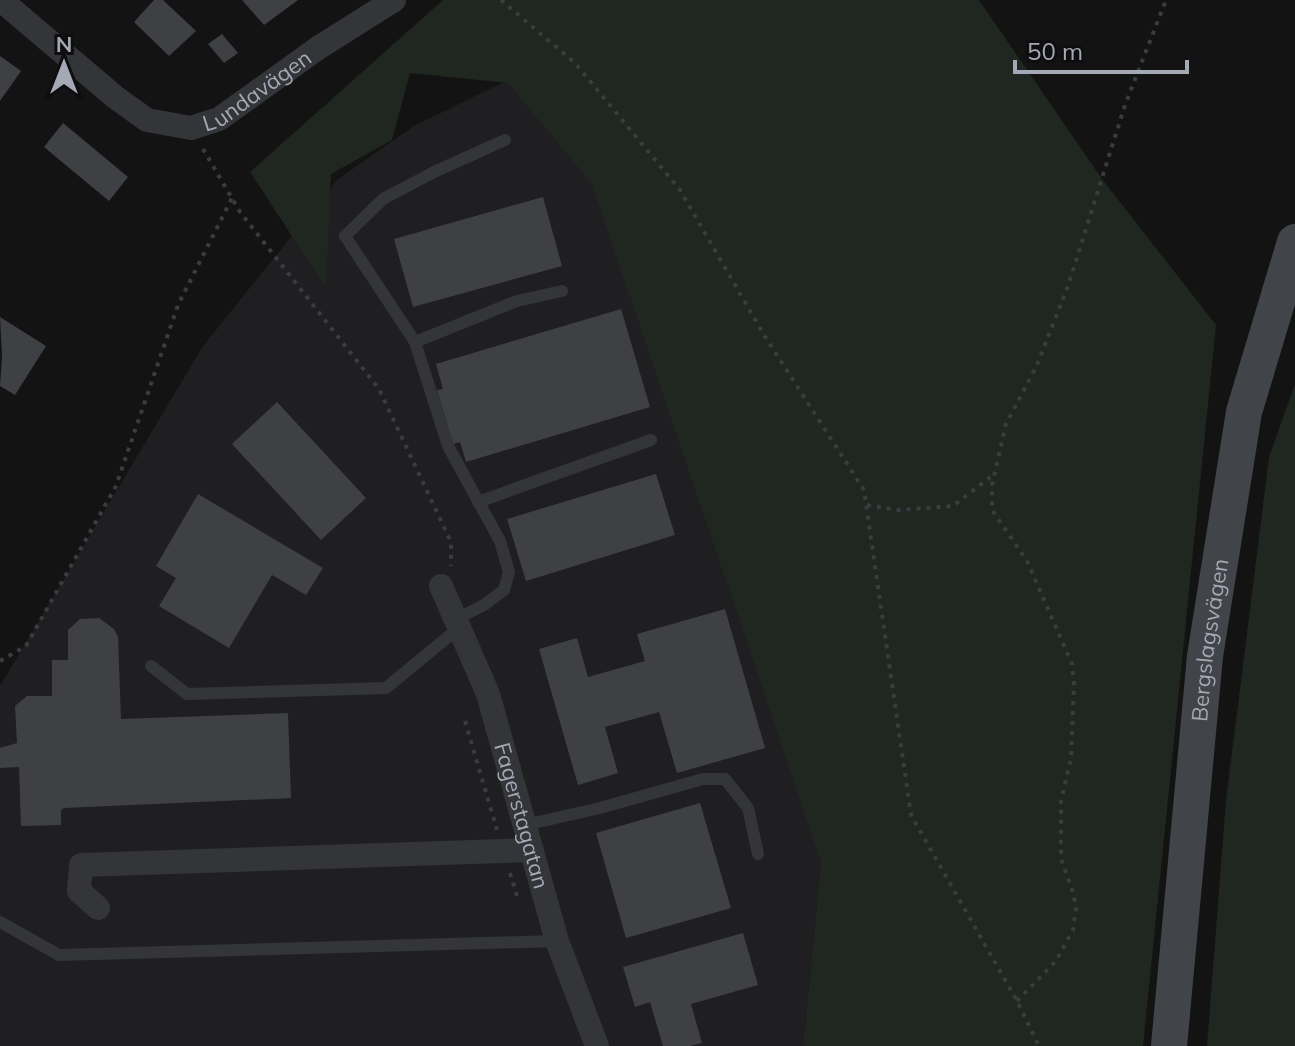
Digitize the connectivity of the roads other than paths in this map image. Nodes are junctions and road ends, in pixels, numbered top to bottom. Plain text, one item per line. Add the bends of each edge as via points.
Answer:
1 (1, 0) edge
2 (394, 0) edge
3 (505, 140) dead end
4 (1295, 242) edge
5 (562, 291) dead end
6 (415, 342) junction
7 (651, 440) dead end
8 (478, 502) junction
9 (441, 586) road end
10 (458, 623) junction
11 (151, 666) dead end
12 (525, 825) junction
13 (532, 850) junction
14 (758, 854) dead end
15 (98, 908) dead end
16 (0, 922) edge
17 (557, 941) junction
18 (597, 1046) edge
19 (1169, 1046) edge

1 - 2 street, Lundavägen via 147,120 191,128 219,119
3 - 6 lane via 383,199 345,236
4 - 19 main road, Bergslagsvägen via 1244,412 1205,656
5 - 6 lane via 517,301
6 - 8 lane via 448,446
7 - 8 lane
8 - 10 lane via 500,541 509,572 504,590
9 - 10 street, Fagerstagatan
10 - 11 lane via 386,688 187,694
10 - 12 street, Fagerstagatan via 488,694
12 - 13 street, Fagerstagatan
12 - 14 lane via 703,779 725,779 748,808
13 - 15 street via 81,865 79,891
13 - 17 street, Fagerstagatan
16 - 17 lane via 59,955
17 - 18 street, Fagerstagatan

